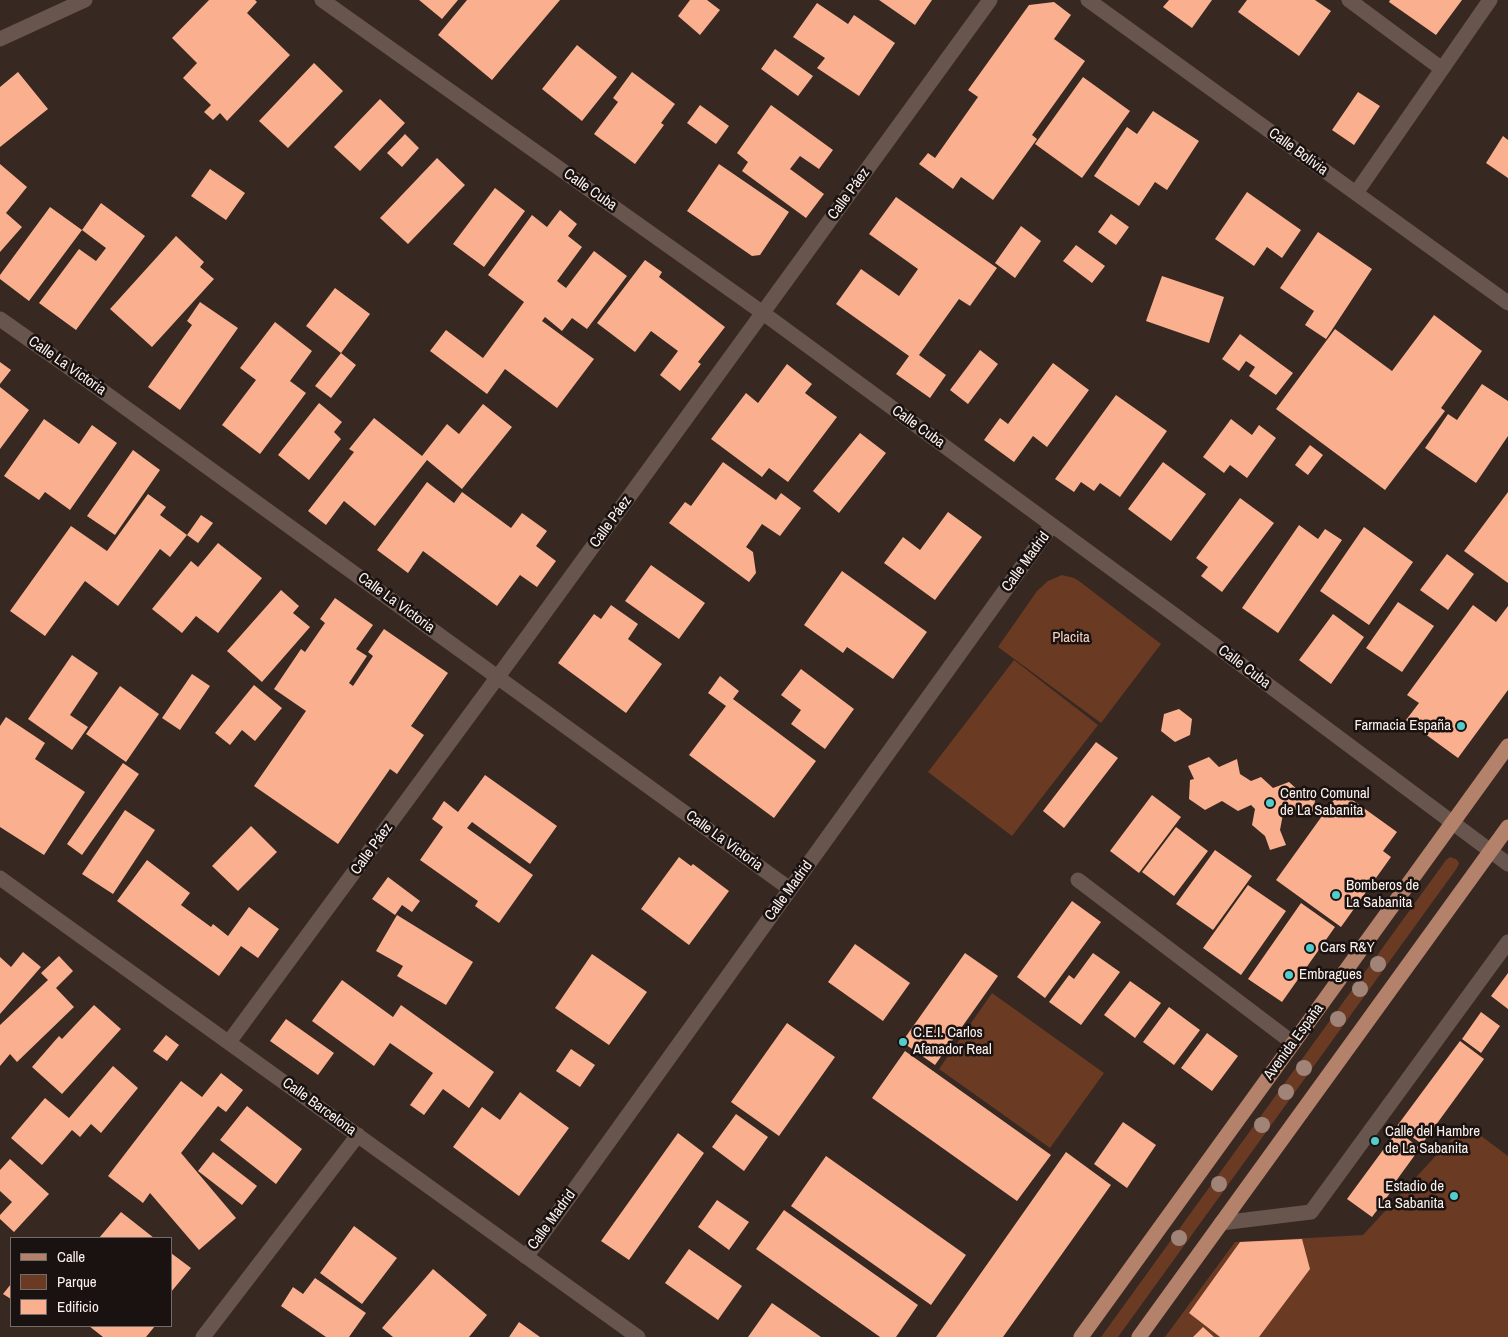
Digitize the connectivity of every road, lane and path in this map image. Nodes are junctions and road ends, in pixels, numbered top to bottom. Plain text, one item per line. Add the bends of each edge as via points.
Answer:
1 (85, 0) edge
2 (322, 0) edge
3 (990, 0) edge
4 (1088, 0) edge
5 (1349, 0) edge
6 (1490, 0) edge
7 (0, 39) edge
8 (1442, 69) junction
9 (1356, 193) junction
10 (1508, 303) edge
11 (763, 313) junction
12 (0, 319) edge
13 (1052, 525) junction
14 (498, 677) junction
15 (1508, 746) edge
16 (1453, 822) junction
17 (1508, 827) edge
18 (1490, 850) junction
19 (1508, 864) edge
20 (0, 878) edge
21 (1078, 880) dead end
22 (790, 889) junction
23 (1508, 942) edge
24 (229, 1042) junction
25 (1293, 1043) junction
26 (358, 1135) junction
27 (1221, 1222) junction
28 (526, 1256) junction
29 (203, 1337) edge
30 (638, 1337) edge
31 (1081, 1337) edge
32 (1139, 1337) edge

1 - 7 street
2 - 11 street, Calle Cuba
3 - 11 street, Calle Páez
4 - 9 street, Calle Bolivia
5 - 8 street
6 - 8 street
8 - 9 street
9 - 10 street, Calle Bolivia
11 - 13 street, Calle Cuba
11 - 14 street, Calle Páez
12 - 14 street, Calle La Victoria
13 - 16 street, Calle Cuba
13 - 22 street, Calle Madrid
14 - 22 street, Calle La Victoria
14 - 24 street, Calle Páez
15 - 16 main road, Avenida España
16 - 18 street, Calle Cuba
16 - 25 main road, Avenida España
17 - 18 main road
18 - 19 street, Calle Cuba
18 - 27 main road
20 - 24 street, Calle Barcelona
21 - 25 street
22 - 28 street, Calle Madrid
23 - 27 street via 1312,1212
24 - 26 street, Calle Barcelona
25 - 31 main road, Avenida España
26 - 28 street, Calle Barcelona
26 - 29 street
27 - 32 main road
28 - 30 street, Calle Barcelona

